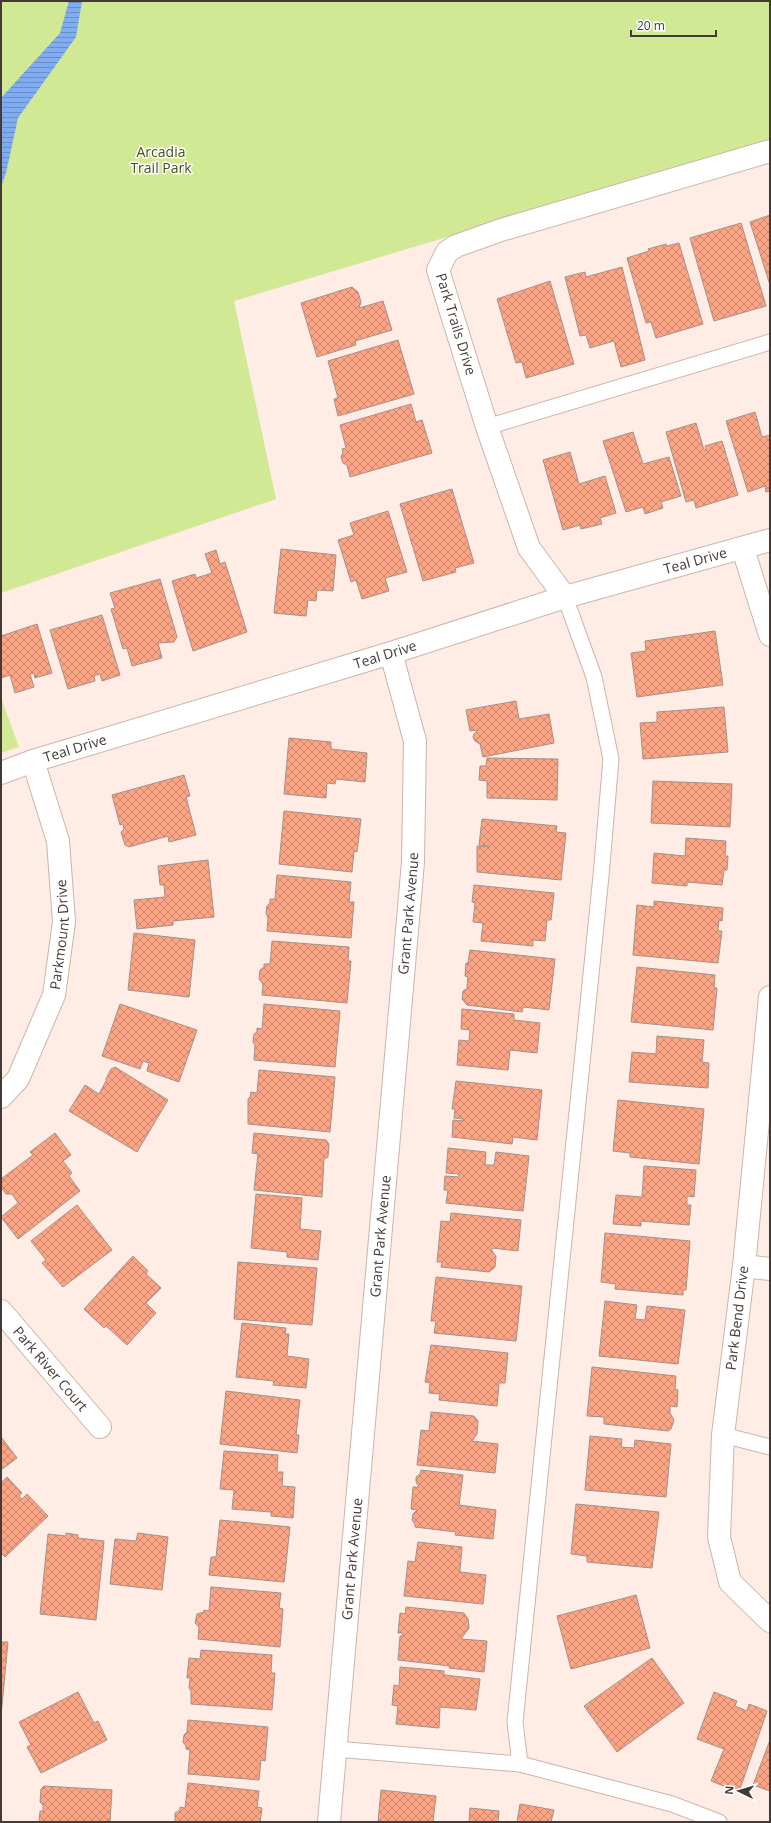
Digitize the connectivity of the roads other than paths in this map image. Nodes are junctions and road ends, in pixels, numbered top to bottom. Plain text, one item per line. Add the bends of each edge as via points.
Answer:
1 (770, 151) edge
2 (770, 342) edge
3 (487, 427) junction
4 (770, 540) edge
5 (743, 549) junction
6 (565, 596) junction
7 (770, 635) edge
8 (391, 653) junction
9 (33, 761) junction
10 (1, 773) edge
11 (770, 997) edge
12 (766, 1080) edge
13 (1, 1097) edge
14 (744, 1266) junction
15 (770, 1269) edge
16 (1, 1311) edge
17 (100, 1427) dead end
18 (723, 1435) junction
19 (770, 1447) edge
20 (770, 1621) edge
21 (335, 1749) junction
22 (520, 1764) junction
23 (329, 1822) edge
24 (719, 1822) edge

1 - 3 street, Park Trails Drive via 501,230 456,246 447,252 438,270
2 - 3 lane
3 - 6 street, Park Trails Drive via 529,548
4 - 5 street, Teal Drive
5 - 6 street, Teal Drive
5 - 7 street
6 - 8 street, Teal Drive
6 - 22 lane via 594,677 611,759 516,1722
8 - 9 street, Teal Drive
8 - 21 street, Grant Park Avenue via 415,741 413,862
9 - 10 street, Teal Drive
9 - 13 street, Parkmount Drive via 58,841 64,922 54,995 18,1079
11 - 12 street, Park Bend Drive
12 - 14 street, Park Bend Drive
14 - 15 street
14 - 18 street, Park Bend Drive
16 - 17 street, Park River Court
18 - 19 lane
18 - 20 street, Park Bend Drive via 719,1537 730,1582
21 - 22 lane
21 - 23 street, Grant Park Avenue
22 - 24 lane via 672,1804

